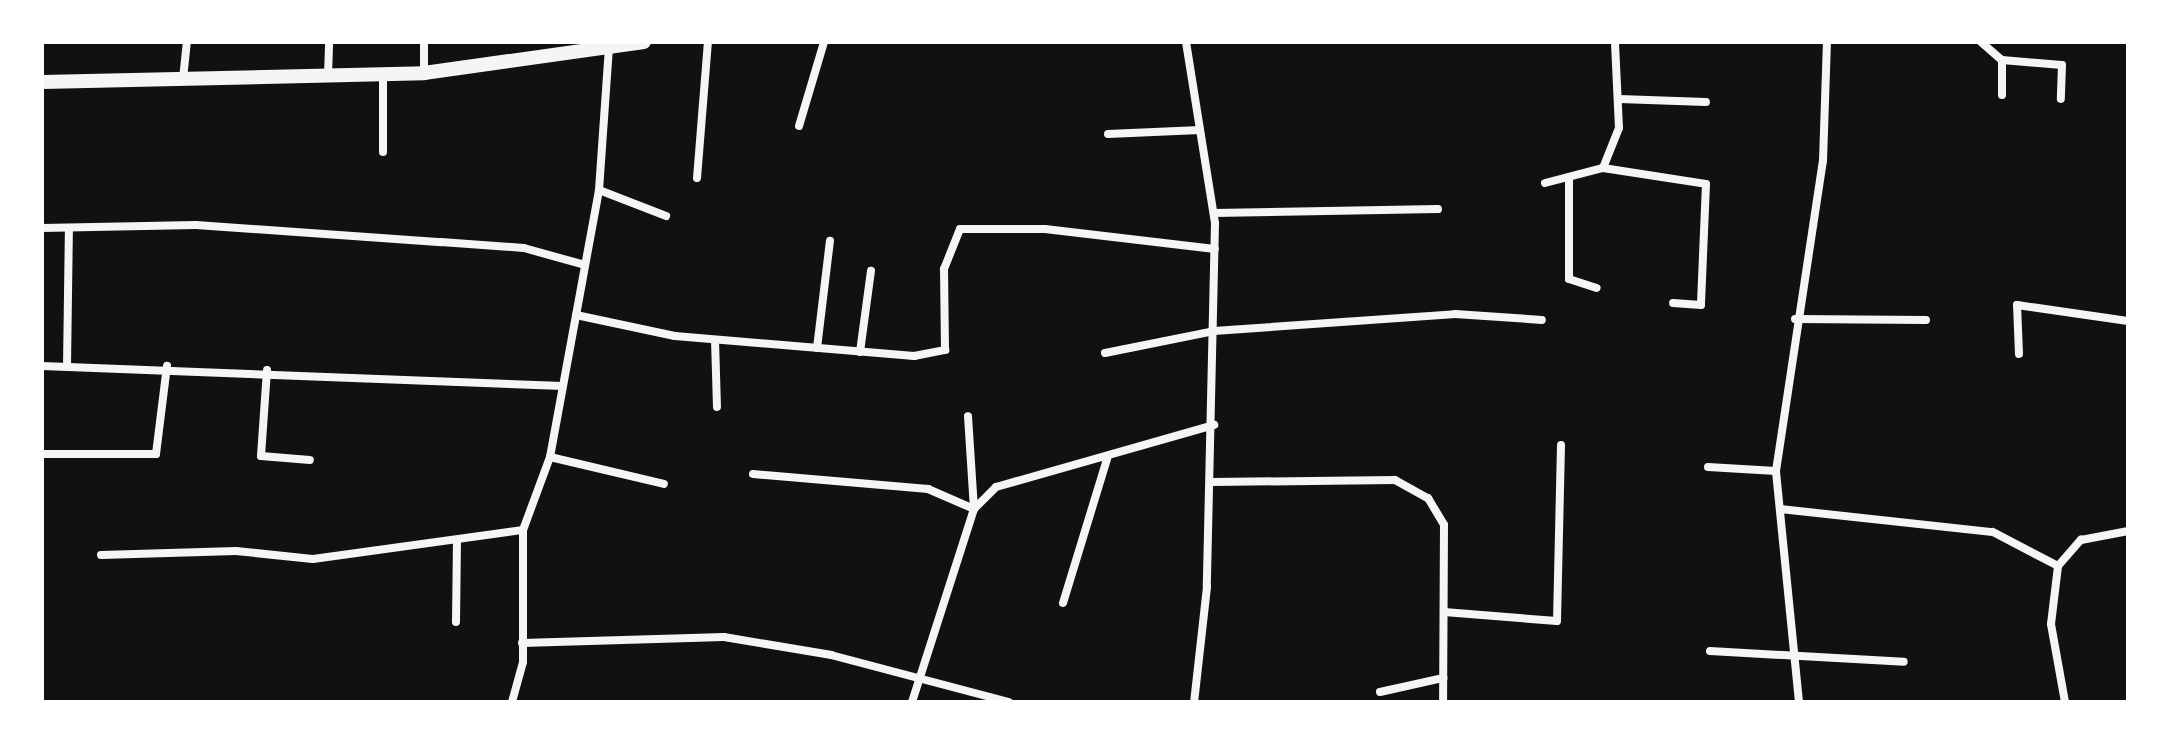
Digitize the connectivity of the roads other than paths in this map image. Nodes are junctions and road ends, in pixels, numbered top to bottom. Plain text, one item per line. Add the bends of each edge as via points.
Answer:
1 (187, 42) edge
2 (329, 42) edge
3 (424, 42) edge
4 (562, 42) edge
5 (644, 42) edge
6 (708, 42) edge
7 (824, 42) edge
8 (1186, 42) edge
9 (1615, 42) edge
10 (1827, 42) edge
11 (1981, 42) edge
12 (609, 46) edge
13 (561, 59) junction
14 (2002, 60) junction
15 (424, 73) junction
16 (383, 74) junction
17 (328, 75) junction
18 (183, 79) junction
19 (42, 82) edge
20 (2002, 95) dead end
21 (1619, 99) junction
22 (2061, 99) dead end
23 (1706, 102) dead end
24 (799, 126) dead end
25 (1200, 130) junction
26 (1108, 134) dead end
27 (383, 152) dead end
28 (1603, 168) junction
29 (1569, 177) junction
30 (697, 178) dead end
31 (1545, 183) dead end
32 (599, 190) junction
33 (1438, 209) dead end
34 (1214, 213) junction
35 (666, 216) dead end
36 (42, 228) edge
37 (69, 231) junction
38 (830, 241) dead end
39 (1215, 249) junction
40 (585, 265) junction
41 (871, 271) dead end
42 (1597, 288) dead end
43 (1673, 303) dead end
44 (576, 315) junction
45 (1795, 319) junction
46 (1542, 320) dead end
47 (1926, 320) dead end
48 (2128, 321) edge
49 (1214, 331) junction
50 (715, 340) junction
51 (817, 348) junction
52 (860, 352) junction
53 (1105, 353) dead end
54 (2019, 354) dead end
55 (42, 366) edge
56 (67, 366) junction
57 (167, 366) junction
58 (267, 370) junction
59 (563, 386) junction
60 (717, 407) dead end
61 (968, 416) dead end
62 (1214, 425) junction
63 (1561, 445) dead end
64 (42, 454) edge
65 (550, 457) junction
66 (1107, 459) junction
67 (310, 460) dead end
68 (1708, 467) dead end
69 (1776, 471) junction
70 (753, 474) dead end
71 (1211, 482) junction
72 (664, 484) dead end
73 (974, 509) junction
74 (1780, 509) junction
75 (523, 530) junction
76 (2128, 531) edge
77 (457, 542) junction
78 (101, 555) dead end
79 (2058, 566) junction
80 (1063, 603) dead end
81 (1444, 612) junction
82 (456, 622) dead end
83 (522, 643) junction
84 (1710, 651) dead end
85 (1795, 660) junction
86 (1904, 662) dead end
87 (1443, 678) junction
88 (919, 681) junction
89 (1380, 692) dead end
90 (512, 702) edge
91 (912, 702) edge
92 (1009, 702) edge
93 (1194, 702) edge
94 (1443, 702) edge
95 (1799, 702) edge
96 (2065, 702) edge

1 - 18 street
2 - 17 street
3 - 15 street
4 - 13 street
5 - 12 street
6 - 30 street
7 - 24 street
8 - 25 street
9 - 21 street
10 - 45 street via 1823,161
11 - 14 street
12 - 13 street
12 - 32 street
13 - 15 street
14 - 20 street
14 - 22 street via 2062,65
15 - 16 street
16 - 17 street
16 - 27 street
17 - 18 street
18 - 19 street
21 - 23 street
21 - 28 street via 1619,128
25 - 26 street
25 - 34 street
28 - 29 street
28 - 43 street via 1706,184 1701,305
29 - 31 street
29 - 42 street via 1569,279
32 - 35 street
32 - 40 street
33 - 34 street
34 - 39 street
36 - 37 street
37 - 40 street via 196,225 524,248
37 - 56 street
38 - 51 street
39 - 49 street
39 - 52 street via 1045,229 960,229 944,269 945,350
40 - 44 street
41 - 52 street
44 - 50 street
44 - 59 street
45 - 47 street
45 - 69 street
46 - 49 street via 1455,314
48 - 54 street via 2017,305
49 - 53 street
49 - 62 street
50 - 51 street
50 - 60 street
51 - 52 street
55 - 56 street
56 - 57 street
57 - 58 street
57 - 64 street via 156,454
58 - 59 street
58 - 67 street via 261,456
59 - 65 street
61 - 73 street
62 - 66 street
62 - 71 street
63 - 81 street via 1557,621
65 - 72 street
65 - 75 street
66 - 73 street via 996,487
66 - 80 street
68 - 69 street
69 - 74 street
70 - 73 street via 928,489
71 - 81 street via 1395,480 1428,498 1444,525
71 - 93 street
73 - 88 street
74 - 79 street via 1993,532
74 - 85 street
75 - 77 street
75 - 83 street
76 - 79 street via 2081,540
77 - 78 street via 313,559 236,551
77 - 82 street
79 - 96 street via 2051,624
81 - 87 street
83 - 88 street via 724,637 831,655
83 - 90 street
84 - 85 street
85 - 86 street
85 - 95 street
87 - 89 street
87 - 94 street
88 - 91 street
88 - 92 street

